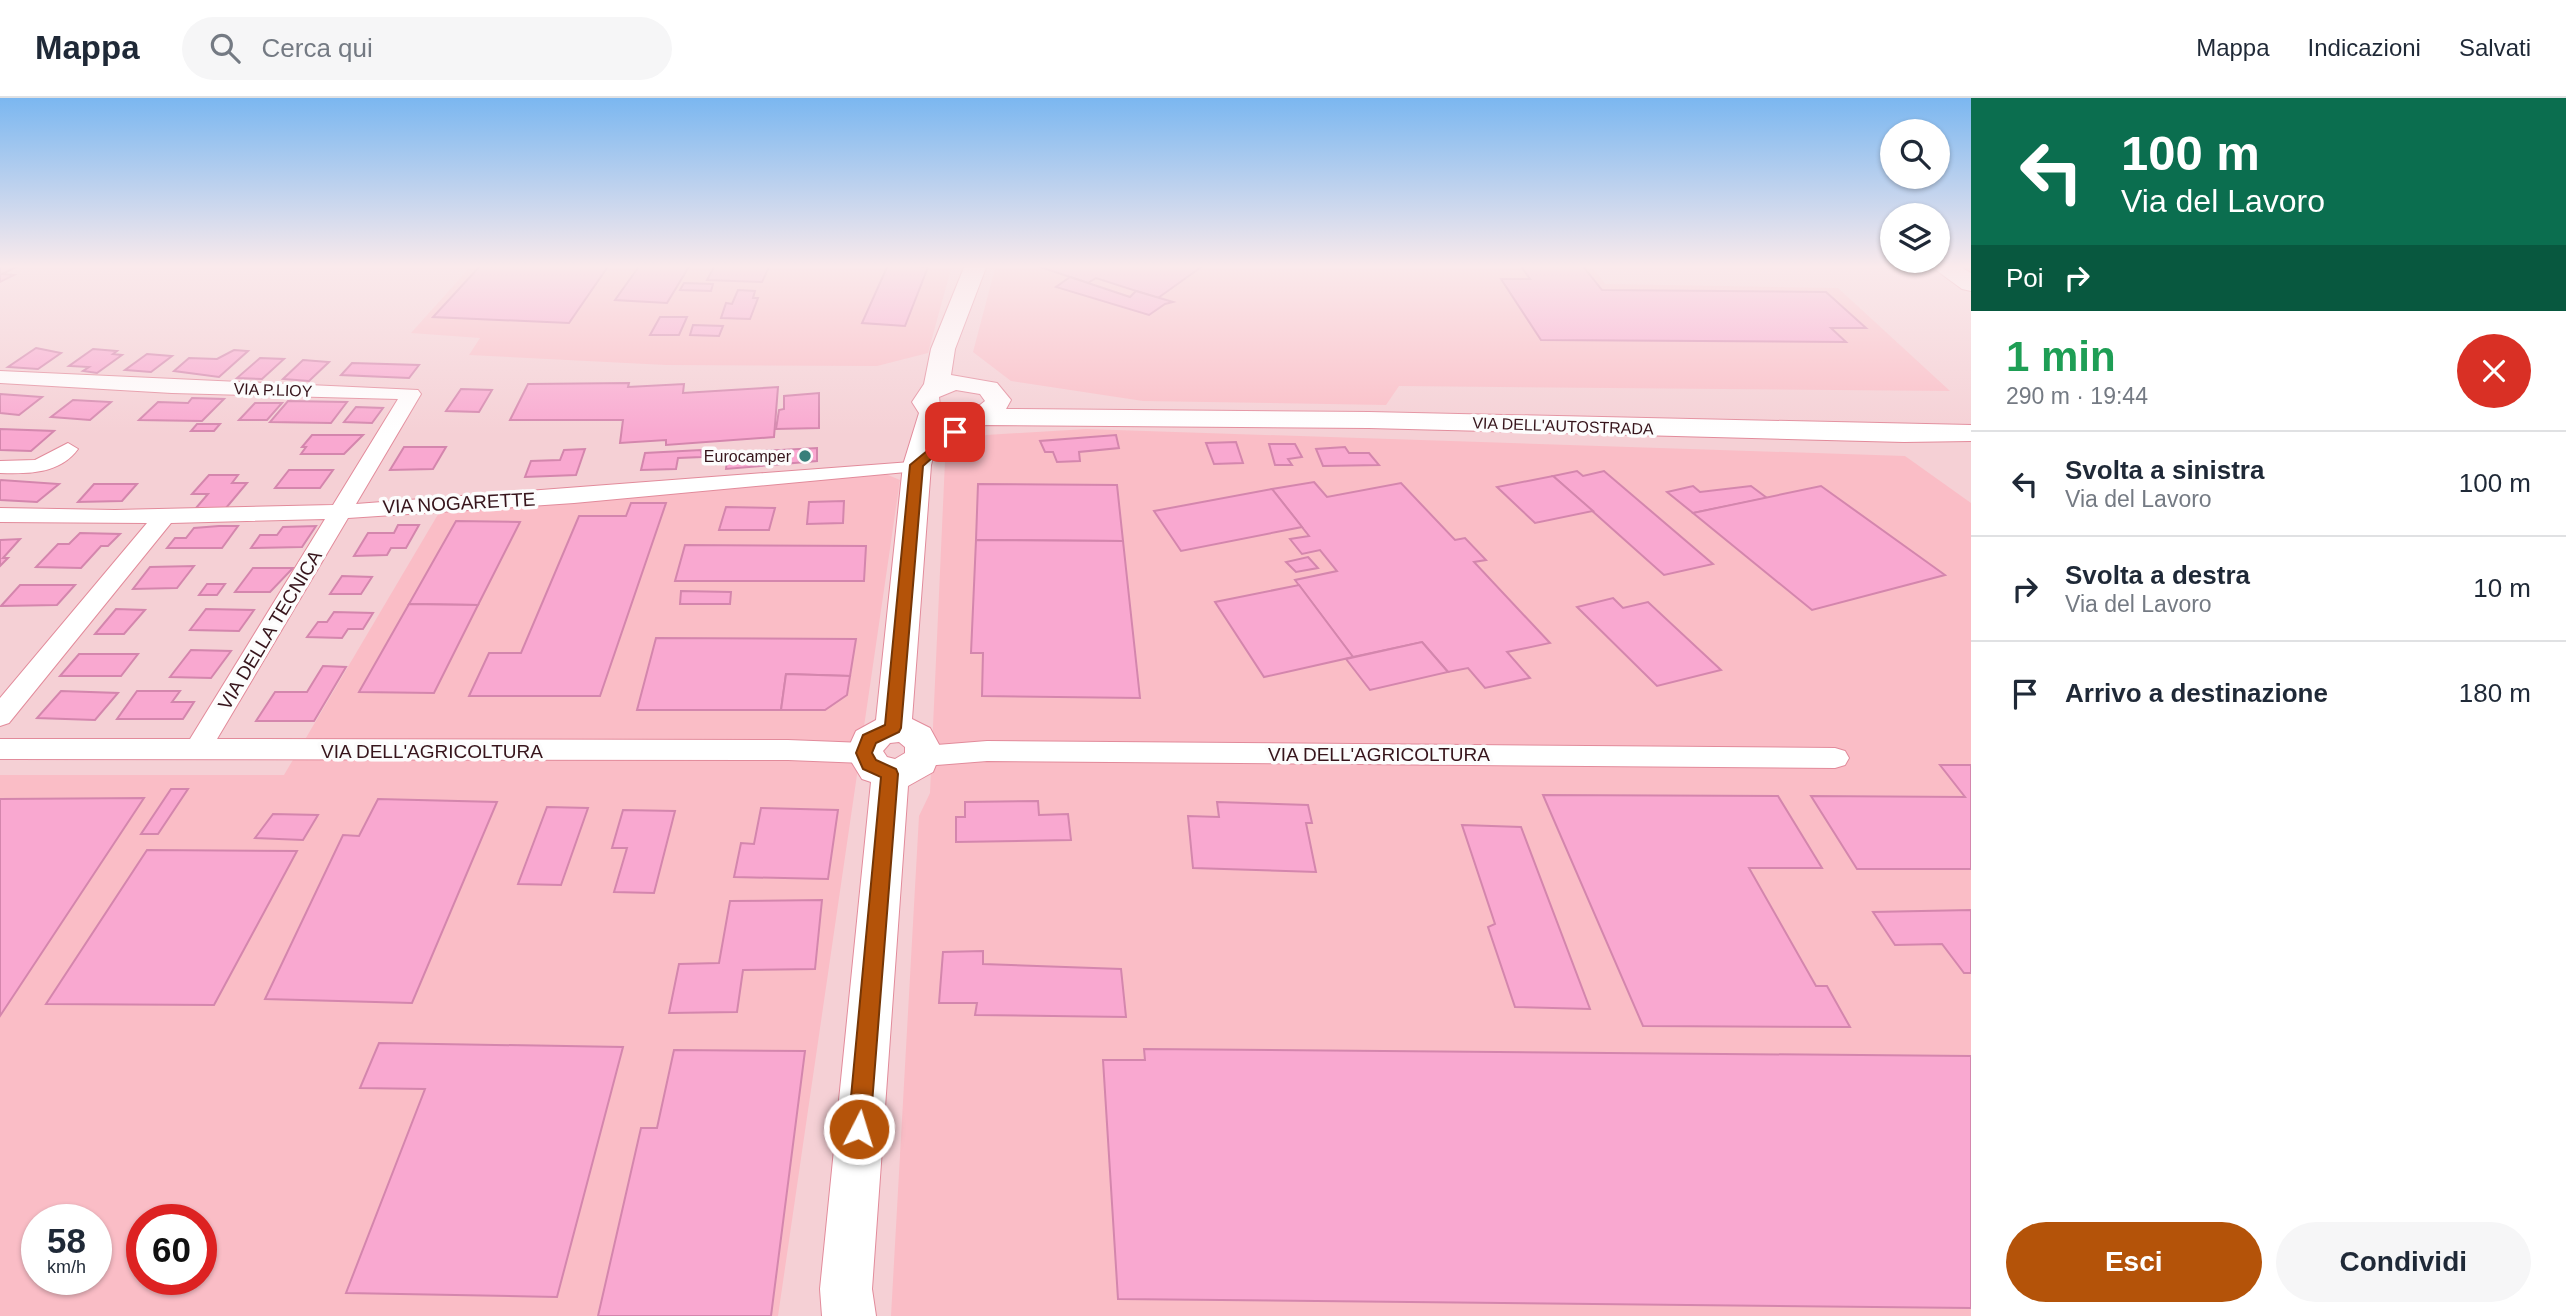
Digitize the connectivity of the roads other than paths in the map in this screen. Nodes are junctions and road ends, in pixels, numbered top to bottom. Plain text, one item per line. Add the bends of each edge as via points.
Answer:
1 (954, 322) edge
2 (943, 349) junction
3 (0, 377) edge
4 (983, 386) junction
5 (934, 400) junction
6 (1155, 417) junction
7 (977, 418) junction
8 (1971, 433) edge
9 (68, 449) dead end
10 (917, 465) junction
11 (0, 467) edge
12 (343, 511) junction
13 (0, 515) edge
14 (164, 517) junction
15 (0, 716) edge
16 (0, 749) edge
17 (197, 750) junction
18 (1835, 758) dead end
19 (892, 761) junction
20 (844, 1307) edge

1 - 2 main road
2 - 4 main road
2 - 5 main road
3 - 12 street, VIA P.LIOY via 411,394
4 - 5 main road, VIA DELL'AUTOSTRADA via 956,382
4 - 6 main road, VIA DELL'AUTOSTRADA
4 - 7 main road via 998,400
5 - 7 main road, VIA DELL'AUTOSTRADA via 950,420
5 - 10 main road
6 - 7 main road, VIA DELL'AUTOSTRADA
6 - 8 main road, VIA DELL'AUTOSTRADA
7 - 10 main road via 937,444
9 - 11 street via 53,463 40,467
10 - 12 street, VIA NOGARETTE via 589,496
10 - 19 main road via 893,728 918,736 925,748
12 - 14 street, VIA NOGARETTE
12 - 17 street, VIA DELLA TECNICA
13 - 14 street, VIA NOGARETTE
14 - 15 street
16 - 17 street, VIA DELL'AGRICOLTURA
17 - 19 street, VIA DELL'AGRICOLTURA via 788,750
18 - 19 street, VIA DELL'AGRICOLTURA via 987,751
19 - 20 main road

